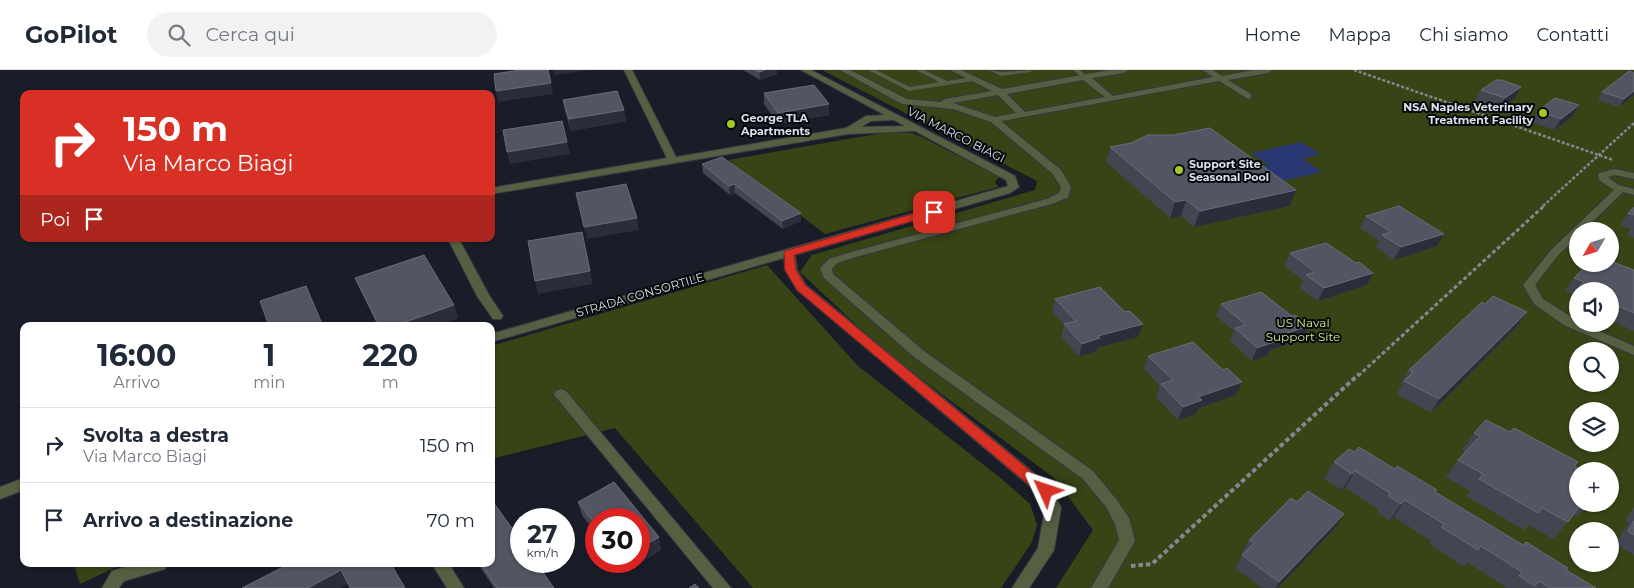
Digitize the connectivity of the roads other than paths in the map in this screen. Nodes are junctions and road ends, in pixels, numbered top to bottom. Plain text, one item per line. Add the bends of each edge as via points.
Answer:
1 (628, 70) edge
2 (805, 70) edge
3 (844, 70) edge
4 (871, 70) edge
5 (920, 70) edge
6 (954, 70) edge
7 (991, 70) edge
8 (1030, 70) edge
9 (1076, 70) edge
10 (1124, 70) edge
11 (1207, 70) edge
12 (1268, 70) edge
13 (1085, 77) junction
14 (1220, 78) junction
15 (973, 79) junction
16 (946, 83) junction
17 (999, 91) junction
18 (1248, 96) dead end
19 (1111, 98) junction
20 (868, 104) junction
21 (932, 104) junction
22 (1023, 114) junction
23 (870, 118) junction
24 (895, 118) junction
25 (994, 120) junction
26 (894, 128) junction
27 (920, 130) junction
28 (848, 131) junction
29 (673, 161) junction
30 (1634, 176) edge
31 (495, 190) edge
32 (1621, 190) junction
33 (1634, 192) edge
34 (455, 242) edge
35 (789, 253) junction
36 (498, 316) dead end
37 (495, 337) edge
38 (1634, 351) edge
39 (561, 394) dead end
40 (20, 486) edge
41 (0, 493) edge
42 (149, 567) edge
43 (442, 567) edge
44 (110, 588) edge
45 (456, 588) edge
46 (723, 588) edge
47 (1020, 588) edge
48 (1099, 588) edge

1 - 29 street
2 - 20 street, VIA MARCO BIAGI
3 - 21 street via 905,102
4 - 16 lane via 909,89
5 - 16 lane
6 - 15 street
7 - 8 lane via 1002,74
9 - 13 lane
10 - 13 street
11 - 14 street
12 - 14 street
13 - 17 street
13 - 19 street
14 - 18 street
14 - 19 street
15 - 16 lane
15 - 17 street
17 - 21 street
17 - 22 street
19 - 22 street
20 - 23 street
20 - 24 street, VIA MARCO BIAGI
21 - 25 street via 954,106
22 - 25 street
23 - 24 street
23 - 28 street
24 - 26 street
24 - 27 street, VIA MARCO BIAGI
25 - 48 street via 1057,172 1066,187 1064,195 852,255 833,261 826,268 828,276 919,354 1088,475 1123,523 1127,541
26 - 27 street
26 - 28 street
27 - 35 street, VIA MARCO BIAGI via 1011,178 1014,187
28 - 29 street
29 - 31 street
30 - 32 street via 1615,172 1603,175 1608,184
32 - 33 street
32 - 38 street via 1555,252 1529,285 1538,301 1568,322
34 - 36 street via 483,296
35 - 37 street, STRADA CONSORTILE
35 - 47 street via 791,270 801,287 1046,491 1053,508 1046,550
39 - 46 street
40 - 41 street
42 - 44 street via 118,576
43 - 45 street

